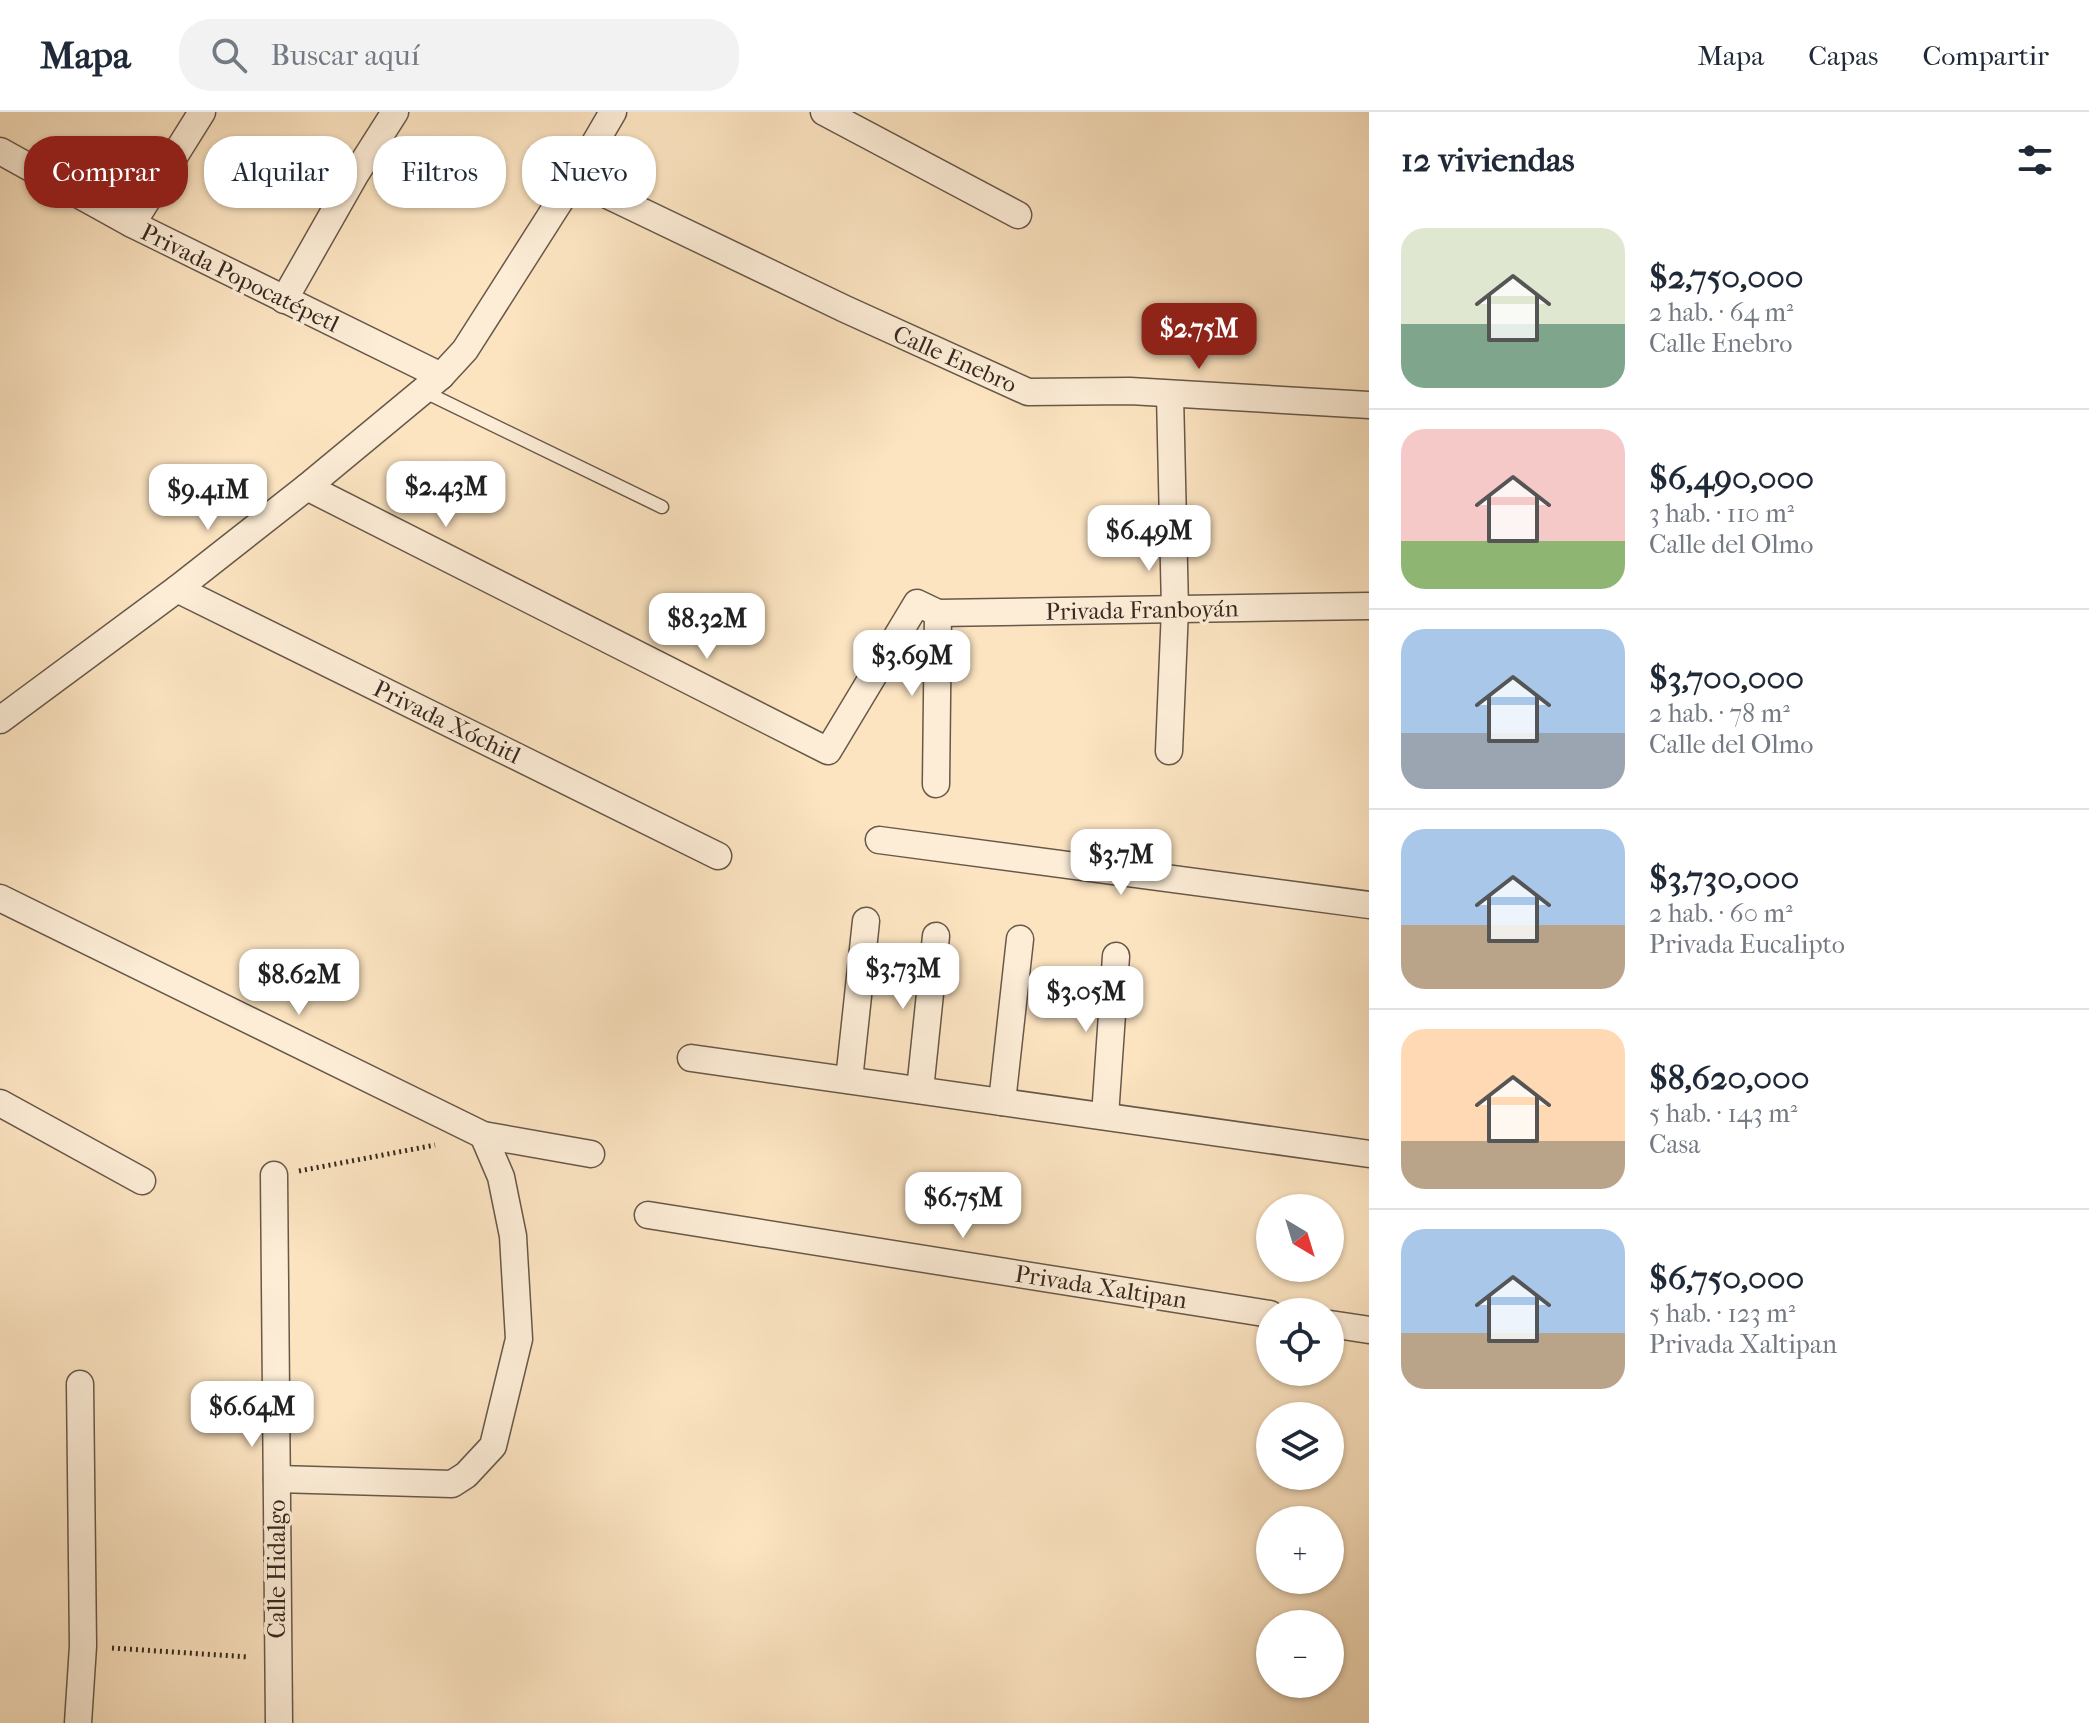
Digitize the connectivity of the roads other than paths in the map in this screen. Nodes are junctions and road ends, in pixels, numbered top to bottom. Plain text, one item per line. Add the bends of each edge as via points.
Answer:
1 (202, 112) edge
2 (395, 112) edge
3 (613, 112) edge
4 (824, 112) edge
5 (599, 136) edge
6 (0, 151) edge
7 (556, 208) edge
8 (634, 208) edge
9 (1018, 215) dead end
10 (132, 224) junction
11 (284, 300) junction
12 (432, 383) junction
13 (1170, 395) junction
14 (1369, 405) edge
15 (307, 487) junction
16 (662, 507) dead end
17 (177, 589) junction
18 (1369, 606) edge
19 (927, 608) junction
20 (1175, 609) junction
21 (0, 720) edge
22 (1169, 751) dead end
23 (936, 784) dead end
24 (879, 840) dead end
25 (718, 856) dead end
26 (0, 898) edge
27 (1369, 905) edge
28 (866, 921) dead end
29 (936, 936) dead end
30 (1020, 939) dead end
31 (1116, 956) dead end
32 (691, 1058) dead end
33 (849, 1080) junction
34 (920, 1090) junction
35 (1002, 1102) junction
36 (0, 1103) edge
37 (1105, 1116) junction
38 (483, 1135) junction
39 (591, 1154) dead end
40 (1369, 1154) edge
41 (274, 1175) road end
42 (142, 1181) dead end
43 (648, 1215) dead end
44 (1256, 1312) edge
45 (1344, 1326) edge
46 (1369, 1330) edge
47 (80, 1384) dead end
48 (277, 1479) junction
49 (78, 1723) edge
50 (279, 1723) edge

1 - 10 street
2 - 11 street
3 - 5 street
4 - 9 street
6 - 10 street, Privada Popocatépetl
7 - 12 street via 465,350
8 - 13 street, Calle Enebro via 1028,392
10 - 11 street, Privada Popocatépetl
11 - 12 street, Privada Popocatépetl
12 - 15 street
12 - 16 lane
13 - 14 street, Calle Enebro
13 - 20 street
15 - 17 street
15 - 19 street via 828,751
17 - 21 street
17 - 25 street, Privada Xóchitl
18 - 20 street, Privada Franboyán
19 - 20 street, Privada Franboyán
19 - 23 street
20 - 22 street
24 - 27 street
26 - 38 street
28 - 33 street
29 - 34 street
30 - 35 street
31 - 37 street
32 - 33 street
33 - 34 street
34 - 35 street
35 - 37 street
36 - 42 street
37 - 40 street
38 - 39 street
38 - 48 street via 501,1177 513,1236 519,1339 493,1446 452,1484
41 - 48 street, Calle Hidalgo
43 - 44 street, Privada Xaltipan
45 - 46 street
47 - 49 street via 83,1646
48 - 50 street, Calle Hidalgo

